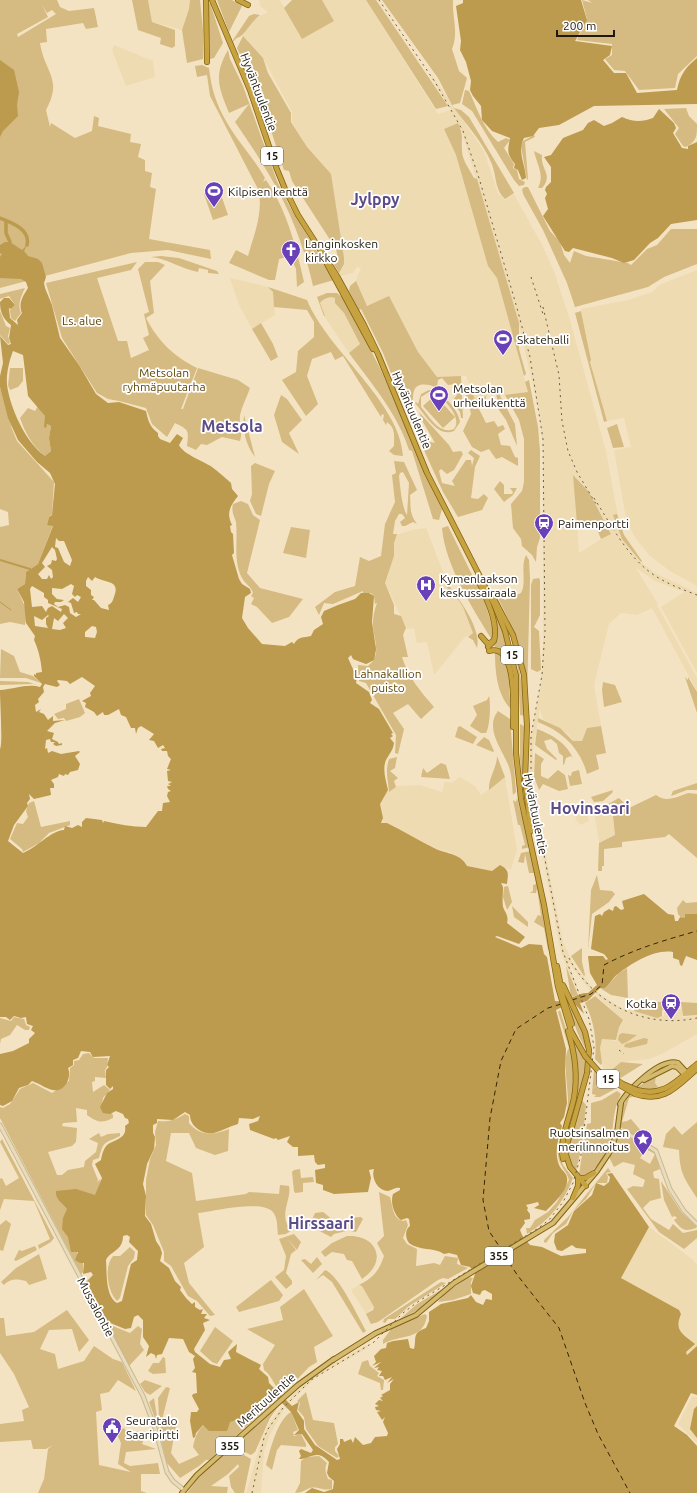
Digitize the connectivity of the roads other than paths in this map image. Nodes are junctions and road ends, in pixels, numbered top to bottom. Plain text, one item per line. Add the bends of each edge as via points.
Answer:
1 (206, 0) edge
2 (212, 0) edge
3 (238, 0) edge
4 (248, 5) dead end
5 (207, 62) dead end
6 (423, 462) junction
7 (463, 547) junction
8 (494, 599) junction
9 (481, 636) dead end
10 (494, 641) junction
11 (518, 774) junction
12 (530, 830) junction
13 (564, 997) junction
14 (565, 1010) junction
15 (697, 1064) edge
16 (697, 1069) edge
17 (687, 1075) junction
18 (0, 1125) edge
19 (616, 1131) junction
20 (598, 1169) junction
21 (594, 1172) junction
22 (579, 1178) junction
23 (584, 1184) junction
24 (573, 1198) junction
25 (697, 1224) edge
26 (540, 1232) junction
27 (183, 1492) edge

1 - 5 highway
2 - 6 highway, Hyväntuulentie / 15 via 250,90 285,189 382,365
3 - 4 highway
6 - 7 highway, Hyväntuulentie / 15
6 - 8 highway, Hyväntuulentie / 15
7 - 10 highway via 489,609 494,625
7 - 11 highway, Hyväntuulentie / 15 via 497,611 511,650 517,690
8 - 12 highway, Hyväntuulentie / 15 via 510,636 518,670 520,767
8 - 12 highway via 513,634 524,675 527,726 525,787
9 - 10 highway via 488,644
10 - 11 highway via 488,649 502,652 509,668 514,753
11 - 13 highway, Hyväntuulentie / 15
12 - 13 highway, Hyväntuulentie / 15
13 - 14 highway, Hyväntuulentie / 15
13 - 22 highway via 573,1008 585,1032 589,1050 588,1066 565,1152 568,1163
14 - 17 highway, Hyväntuulentie / 15, bridge via 586,1055 604,1072 636,1092 654,1093
14 - 22 highway via 576,1073 574,1098 562,1154 567,1167
15 - 17 highway, 15
16 - 17 highway, 15
17 - 19 main road, Merituulentie / 355 via 678,1063 672,1061 648,1074 630,1090 621,1103
18 - 27 main road, Mussalontie via 143,1396 156,1428 166,1472
19 - 20 main road, Merituulentie / 355 via 609,1153
19 - 25 main road via 636,1138 659,1154 663,1175 670,1189 684,1211
20 - 21 main road, Merituulentie / 355
20 - 23 main road, Merituulentie / 355
21 - 22 highway via 585,1178
21 - 23 main road, Merituulentie / 355
22 - 23 highway
22 - 24 highway
23 - 24 main road, Merituulentie / 355
23 - 26 main road, Merituulentie / 355 via 558,1219
24 - 26 main road, Merituulentie / 355 via 557,1218
26 - 27 main road, Merituulentie / 355 via 454,1283 424,1309 376,1331 307,1377 197,1475

